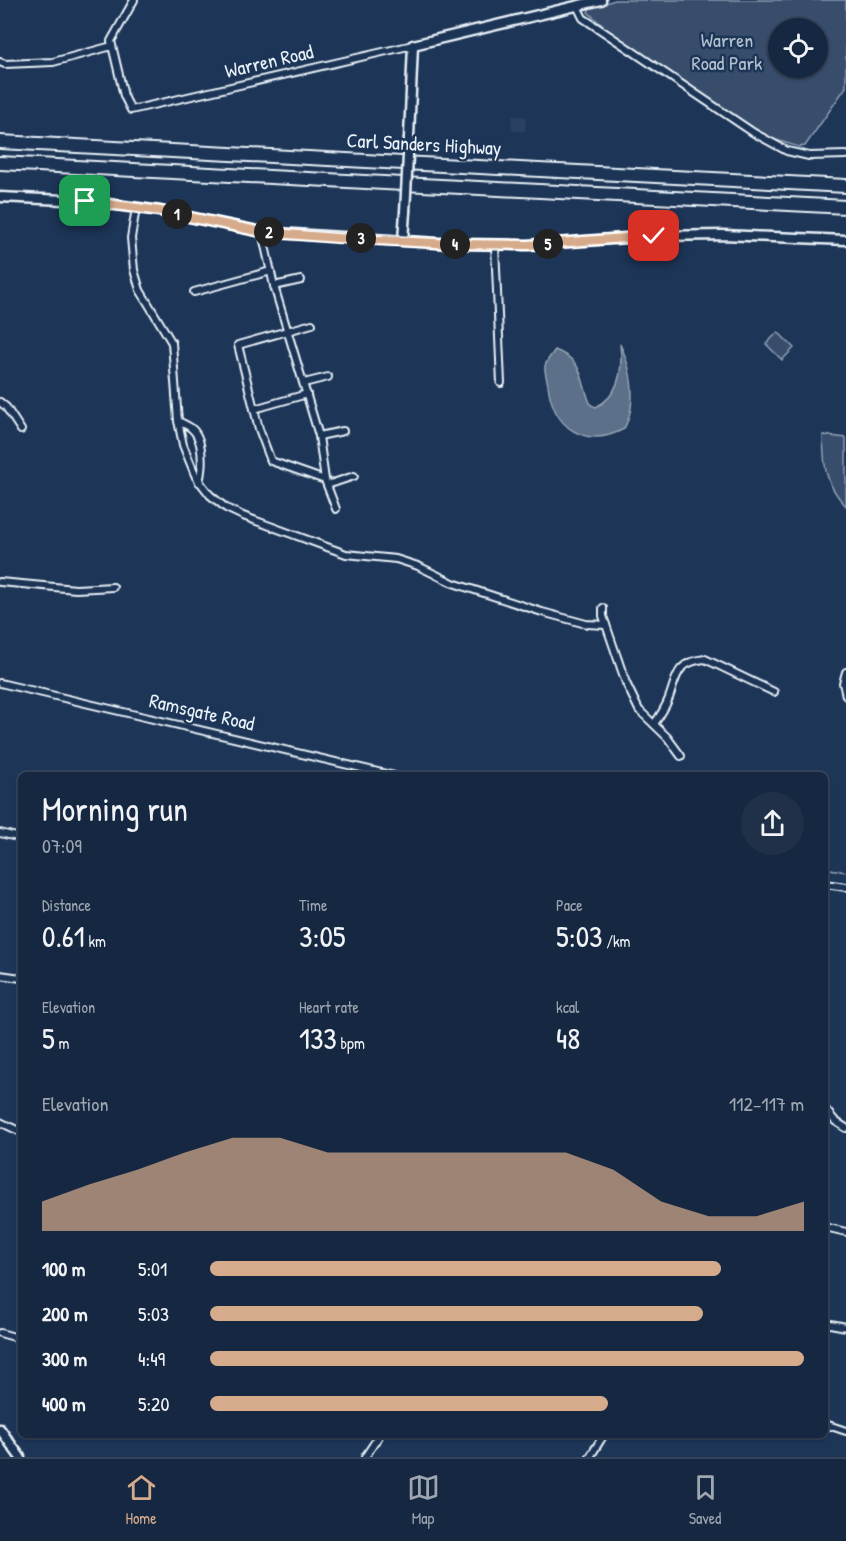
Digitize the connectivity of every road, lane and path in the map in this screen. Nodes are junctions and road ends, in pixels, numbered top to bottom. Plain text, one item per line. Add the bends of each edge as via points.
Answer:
1 (601, 0) edge
2 (130, 2) edge
3 (575, 3) edge
4 (112, 45) junction
5 (413, 45) junction
6 (0, 62) edge
7 (0, 142) edge
8 (846, 155) edge
9 (0, 163) edge
10 (846, 186) edge
11 (0, 197) edge
12 (846, 207) edge
13 (136, 208) junction
14 (262, 232) junction
15 (403, 240) junction
16 (846, 240) edge
17 (495, 245) junction
18 (270, 271) junction
19 (301, 279) dead end
20 (274, 286) junction
21 (194, 292) dead end
22 (312, 324) dead end
23 (287, 330) junction
24 (328, 378) dead end
25 (501, 383) dead end
26 (304, 384) junction
27 (307, 394) junction
28 (0, 402) edge
29 (254, 409) junction
30 (178, 421) junction
31 (21, 430) dead end
32 (343, 431) dead end
33 (320, 436) junction
34 (354, 476) dead end
35 (199, 482) junction
36 (326, 482) junction
37 (336, 509) dead end
38 (0, 582) edge
39 (113, 587) dead end
40 (603, 608) dead end
41 (606, 625) junction
42 (846, 672) edge
43 (0, 683) edge
44 (774, 692) dead end
45 (846, 696) edge
46 (654, 724) junction
47 (681, 756) dead end
48 (378, 772) edge
49 (0, 833) edge
50 (18, 837) edge
51 (828, 884) edge
52 (846, 887) edge
53 (0, 975) edge
54 (18, 978) edge
55 (828, 1113) edge
56 (0, 1122) edge
57 (846, 1128) edge
58 (18, 1131) edge
59 (828, 1228) edge
60 (846, 1232) edge
61 (828, 1324) edge
62 (846, 1327) edge
63 (0, 1334) edge
64 (18, 1339) edge
65 (828, 1425) edge
66 (0, 1429) edge
67 (846, 1431) edge
68 (378, 1438) edge
69 (602, 1438) edge
70 (20, 1457) edge
71 (365, 1457) edge
72 (590, 1457) edge

1 - 3 street, Warren Road
2 - 4 street
3 - 5 street, Warren Road
3 - 8 street via 583,18 754,133 787,151 809,156
4 - 5 street, Warren Road via 131,110
4 - 6 street via 53,63
5 - 15 street, bridge
7 - 10 highway, Carl Sanders Highway
9 - 12 highway
11 - 13 street
13 - 14 street
13 - 30 street via 131,252 140,290 172,343
14 - 15 street
14 - 18 street
15 - 17 street
16 - 17 street via 723,234
17 - 25 street
18 - 20 street
18 - 21 street
19 - 20 street
20 - 23 street
22 - 23 street
23 - 26 street
23 - 29 street via 238,345
24 - 26 street
26 - 27 street
27 - 29 street
27 - 33 street
28 - 31 street
29 - 36 street via 271,462
30 - 35 street via 183,445
30 - 35 street via 192,428 200,439
32 - 33 street
33 - 36 street
34 - 36 street
35 - 41 street via 226,508 346,554 402,561 453,583 542,612 586,624
36 - 37 street
38 - 39 street via 76,589
40 - 41 street
41 - 46 street via 639,710
42 - 45 street
43 - 48 street, Ramsgate Road
44 - 46 street via 705,659 696,660 677,672
46 - 47 street
49 - 50 street
51 - 52 street
53 - 54 street
55 - 57 street
56 - 58 street
59 - 60 street
61 - 62 street
63 - 64 street
65 - 67 street
66 - 70 street
68 - 71 street
69 - 72 street

